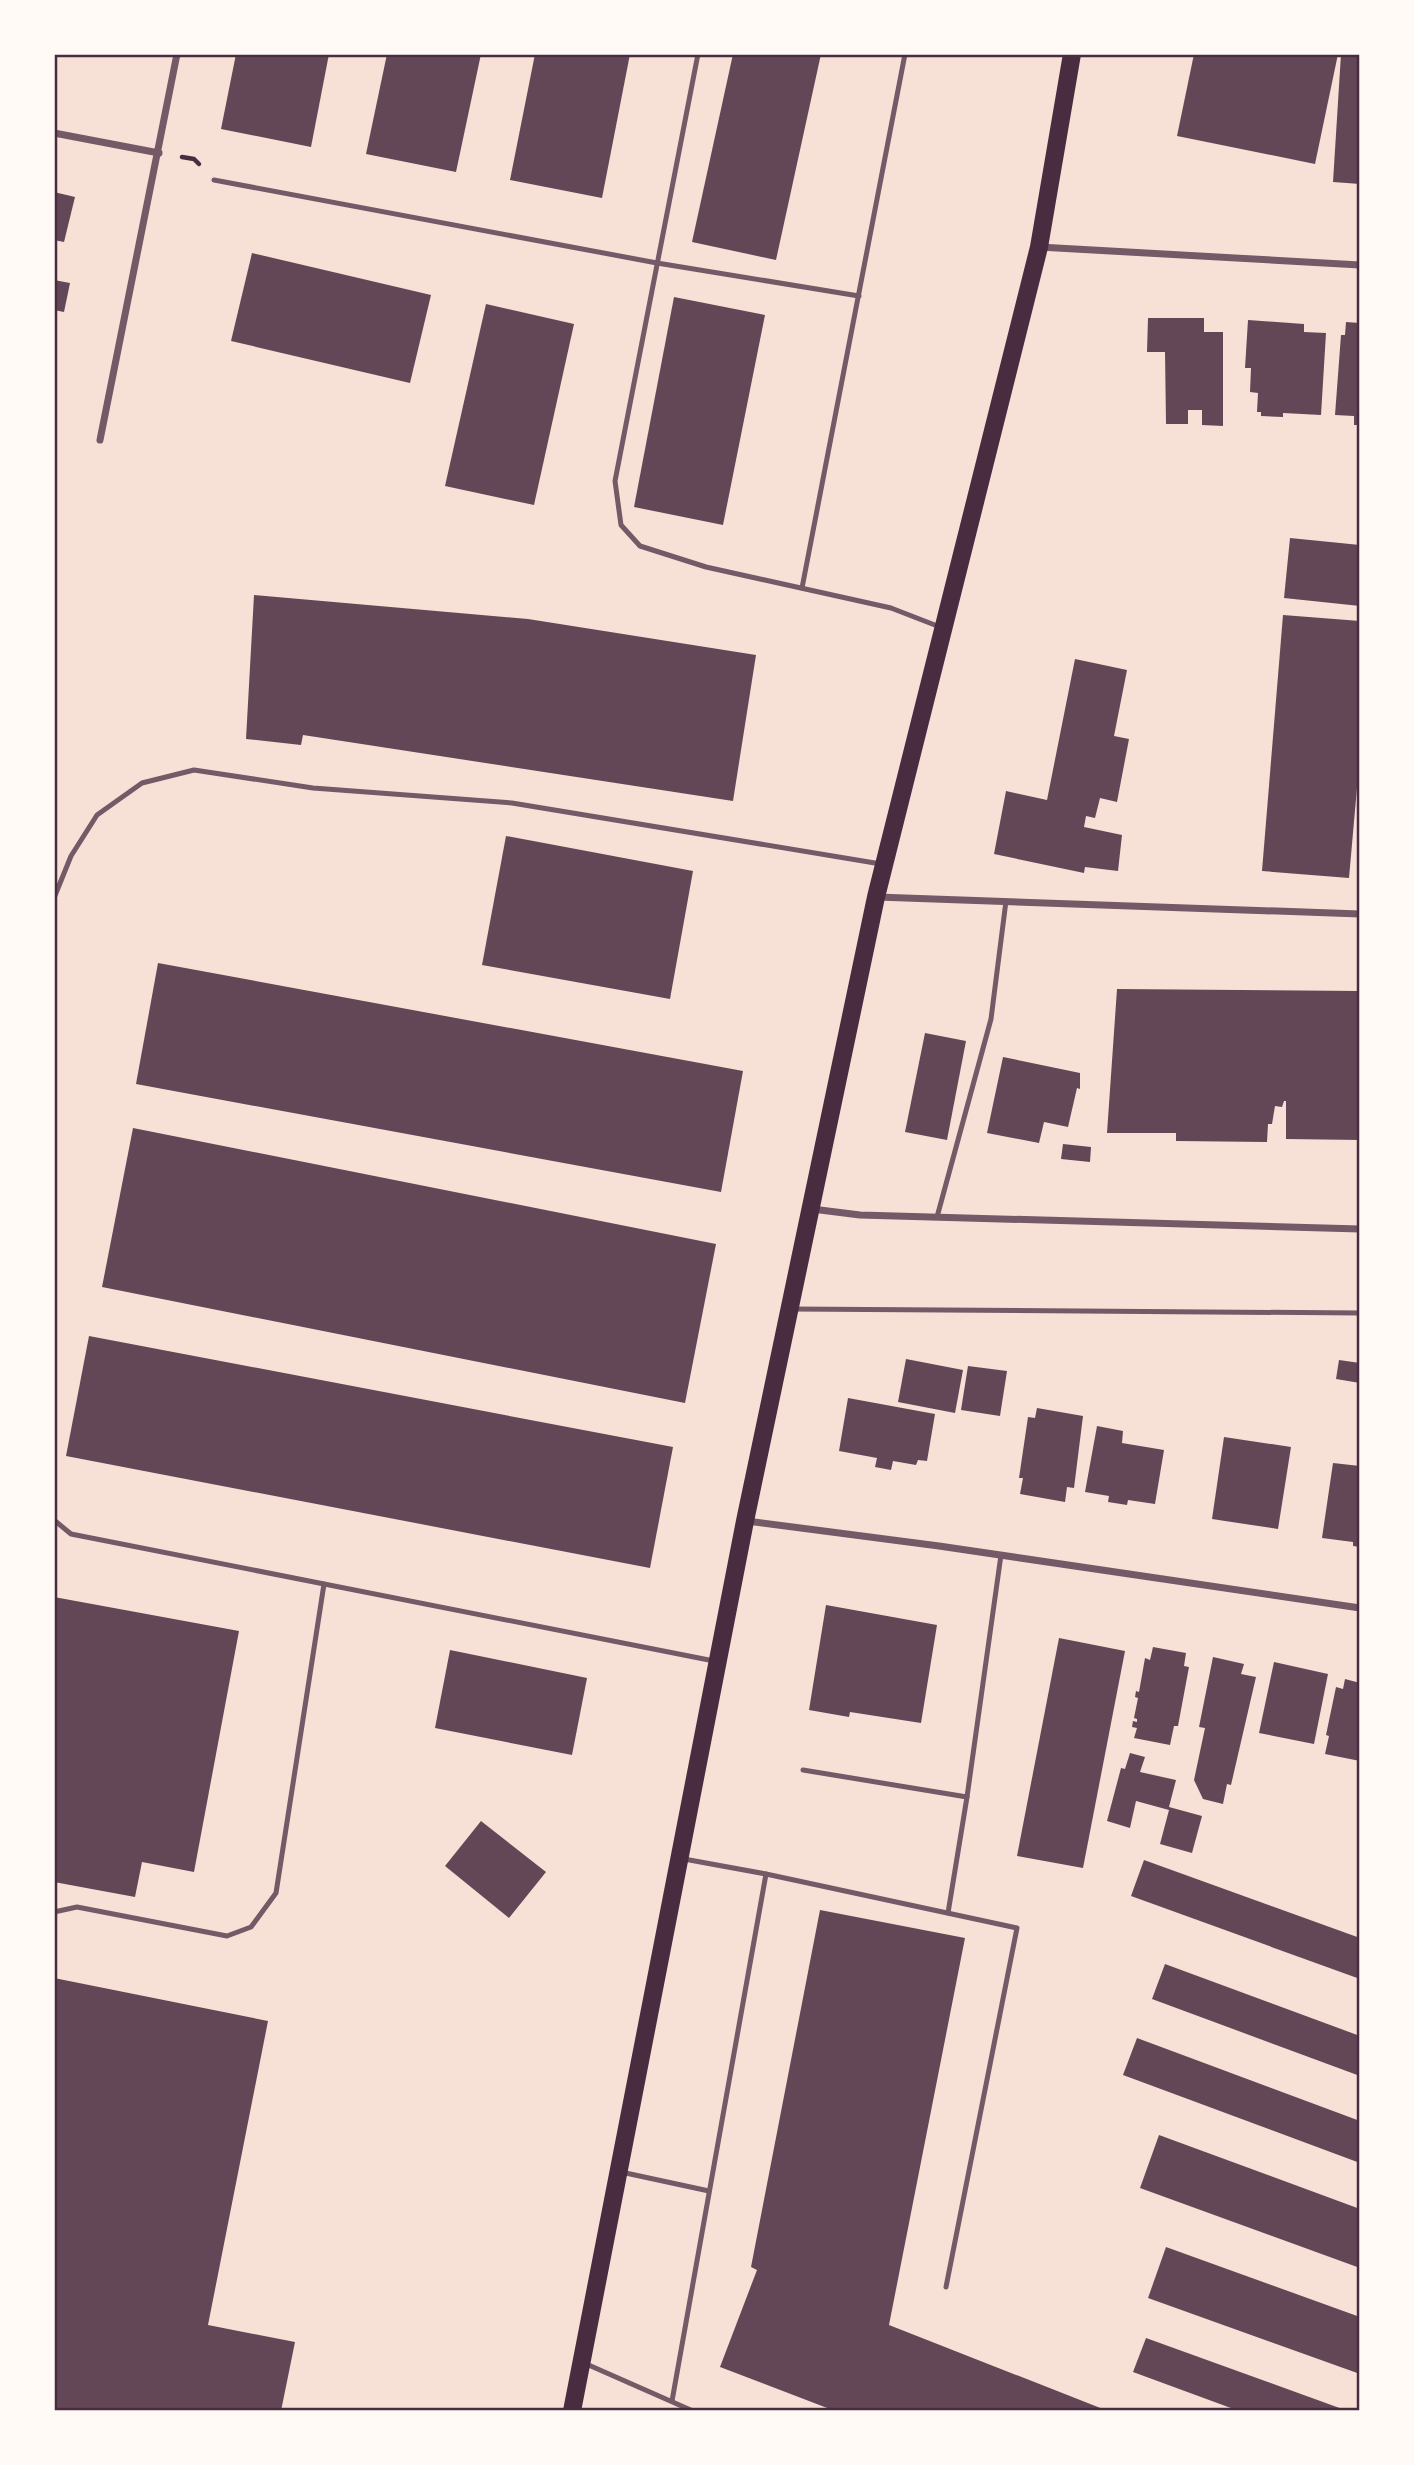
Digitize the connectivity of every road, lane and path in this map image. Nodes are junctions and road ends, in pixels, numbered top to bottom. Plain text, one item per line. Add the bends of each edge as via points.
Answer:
1 (177, 54) edge
2 (698, 54) edge
3 (905, 54) edge
4 (1072, 54) edge
5 (54, 133) edge
6 (159, 153) junction
7 (214, 180) joint
8 (1039, 247) junction
9 (657, 263) junction
10 (1360, 265) edge
11 (859, 296) junction
12 (100, 440) dead end
13 (802, 588) junction
14 (943, 628) junction
15 (884, 864) junction
16 (876, 897) junction
17 (54, 898) edge
18 (1006, 901) junction
19 (1360, 914) edge
20 (811, 1209) junction
21 (937, 1217) junction
22 (1360, 1229) edge
23 (790, 1309) junction
24 (1360, 1313) edge
25 (54, 1520) edge
26 (745, 1521) junction
27 (1001, 1555) junction
28 (324, 1584) junction
29 (1360, 1608) edge
30 (718, 1661) junction
31 (803, 1770) dead end
32 (967, 1797) junction
33 (679, 1859) junction
34 (766, 1874) junction
35 (54, 1912) edge
36 (948, 1913) junction
37 (618, 2171) junction
38 (709, 2191) junction
39 (946, 2287) dead end
40 (582, 2362) junction
41 (672, 2401) junction
42 (572, 2411) edge
43 (693, 2411) edge

1 - 6 street
2 - 9 lane
3 - 11 lane
4 - 8 main road
5 - 6 street
6 - 7 path via 194,159
6 - 12 street
7 - 9 lane
8 - 10 street
8 - 14 main road
9 - 11 lane
9 - 13 lane via 615,481 621,525 640,546 706,567
11 - 13 lane
13 - 14 lane via 891,608
14 - 15 main road
15 - 16 main road
15 - 17 lane via 512,803 313,788 194,770 142,783 97,815 71,856
16 - 18 street
16 - 20 main road
18 - 19 street
18 - 21 lane via 990,1019
20 - 21 street
20 - 23 main road
21 - 22 street
23 - 24 lane
23 - 26 main road
25 - 28 lane via 71,1534
26 - 27 street
26 - 30 main road
27 - 29 street
27 - 32 lane
28 - 30 lane
28 - 35 lane via 276,1893 251,1927 227,1936 77,1907
30 - 33 main road
31 - 32 lane
32 - 36 lane
33 - 34 lane
33 - 37 main road
34 - 36 lane
34 - 38 lane
36 - 39 lane via 1017,1928
37 - 38 lane
37 - 40 main road
38 - 41 lane
40 - 41 lane
40 - 42 main road
41 - 43 lane

